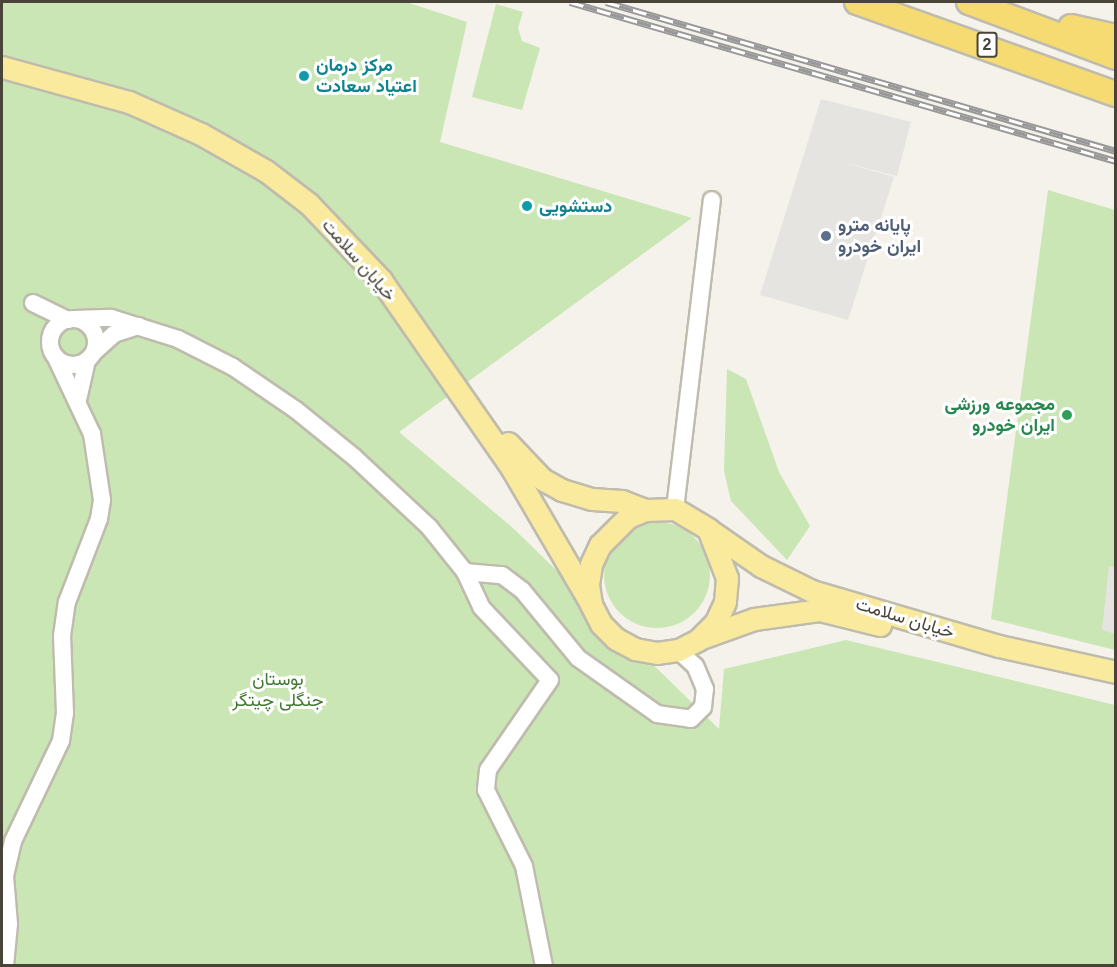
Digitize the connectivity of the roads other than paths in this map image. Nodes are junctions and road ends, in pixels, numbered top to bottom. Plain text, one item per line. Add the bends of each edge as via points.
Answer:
1 (856, 2) edge
2 (977, 4) edge
3 (1116, 37) edge
4 (2, 54) edge
5 (1116, 57) edge
6 (30, 66) junction
7 (2, 67) edge
8 (1116, 94) edge
9 (712, 200) dead end
10 (72, 319) junction
11 (140, 326) junction
12 (50, 337) junction
13 (90, 356) junction
14 (56, 358) junction
15 (78, 400) junction
16 (675, 509) junction
17 (645, 510) junction
18 (708, 529) junction
19 (465, 572) junction
20 (591, 604) junction
21 (698, 640) junction
22 (678, 650) junction
23 (1116, 672) edge
24 (1116, 687) edge
25 (5, 966) edge
26 (544, 966) edge

1 - 8 highway, 2
2 - 3 highway
2 - 5 highway, 2
4 - 6 main road, خیابان سلامت
6 - 7 main road, خیابان سلامت
6 - 17 main road, خیابان سلامت via 163,104 240,144 321,198 352,228 523,462 562,490 592,499 622,501
6 - 20 main road, خیابان سلامت via 129,102 201,134 266,171 309,204 381,280 511,467
9 - 16 street
10 - 11 street via 111,318
10 - 12 street via 55,327
10 - 12 street via 33,303
10 - 13 street via 93,330
11 - 13 street via 114,334
11 - 19 street via 178,339 233,368 296,410 354,457 429,527
12 - 14 street
13 - 14 street via 76,365
13 - 15 street
14 - 15 street
15 - 25 street via 92,434 102,500 99,519 67,603 62,636 65,713 61,741 13,841 5,876 9,924
16 - 17 main road
16 - 18 main road
17 - 20 main road via 628,517 600,545 591,564
18 - 21 main road via 727,578 725,602 715,623
18 - 23 main road, خیابان سلامت via 761,566 812,591 999,646
19 - 22 street via 502,575 522,590 578,658 657,714 691,719 703,707 705,689 695,666
19 - 26 street via 481,607 550,680 488,770 486,790 524,867
20 - 22 main road via 601,624 616,639 635,649 657,653
21 - 22 main road
21 - 24 main road, خیابان سلامت via 754,619 820,610

